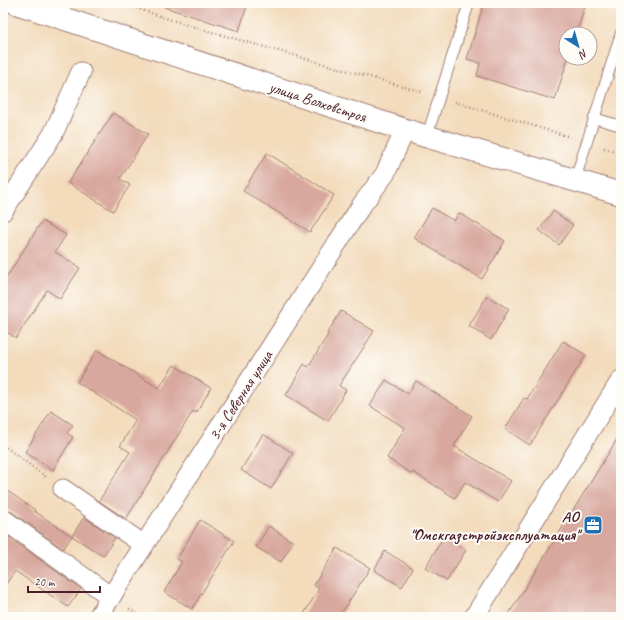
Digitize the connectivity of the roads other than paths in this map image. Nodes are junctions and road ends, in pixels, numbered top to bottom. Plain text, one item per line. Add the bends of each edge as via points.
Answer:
1 (16, 3) edge
2 (469, 3) edge
3 (621, 33) edge
4 (80, 72) dead end
5 (594, 118) junction
6 (621, 126) edge
7 (405, 130) junction
8 (427, 136) junction
9 (574, 180) junction
10 (621, 194) edge
11 (3, 211) edge
12 (621, 380) edge
13 (63, 489) road end
14 (3, 519) edge
15 (144, 545) junction
16 (111, 597) junction
17 (98, 617) edge
18 (474, 617) edge

1 - 7 main road, улица Волховстроя
2 - 8 lane
3 - 5 lane
4 - 11 street via 53,134
5 - 6 lane
5 - 9 lane
7 - 8 main road, улица Волховстроя
7 - 15 street, 3-я Северная улица via 385,174 361,206
8 - 9 main road, улица Волховстроя
9 - 10 main road, улица Волховстроя
12 - 18 street
13 - 15 street
14 - 16 street
15 - 16 street, 3-я Северная улица
16 - 17 street, 3-я Северная улица

